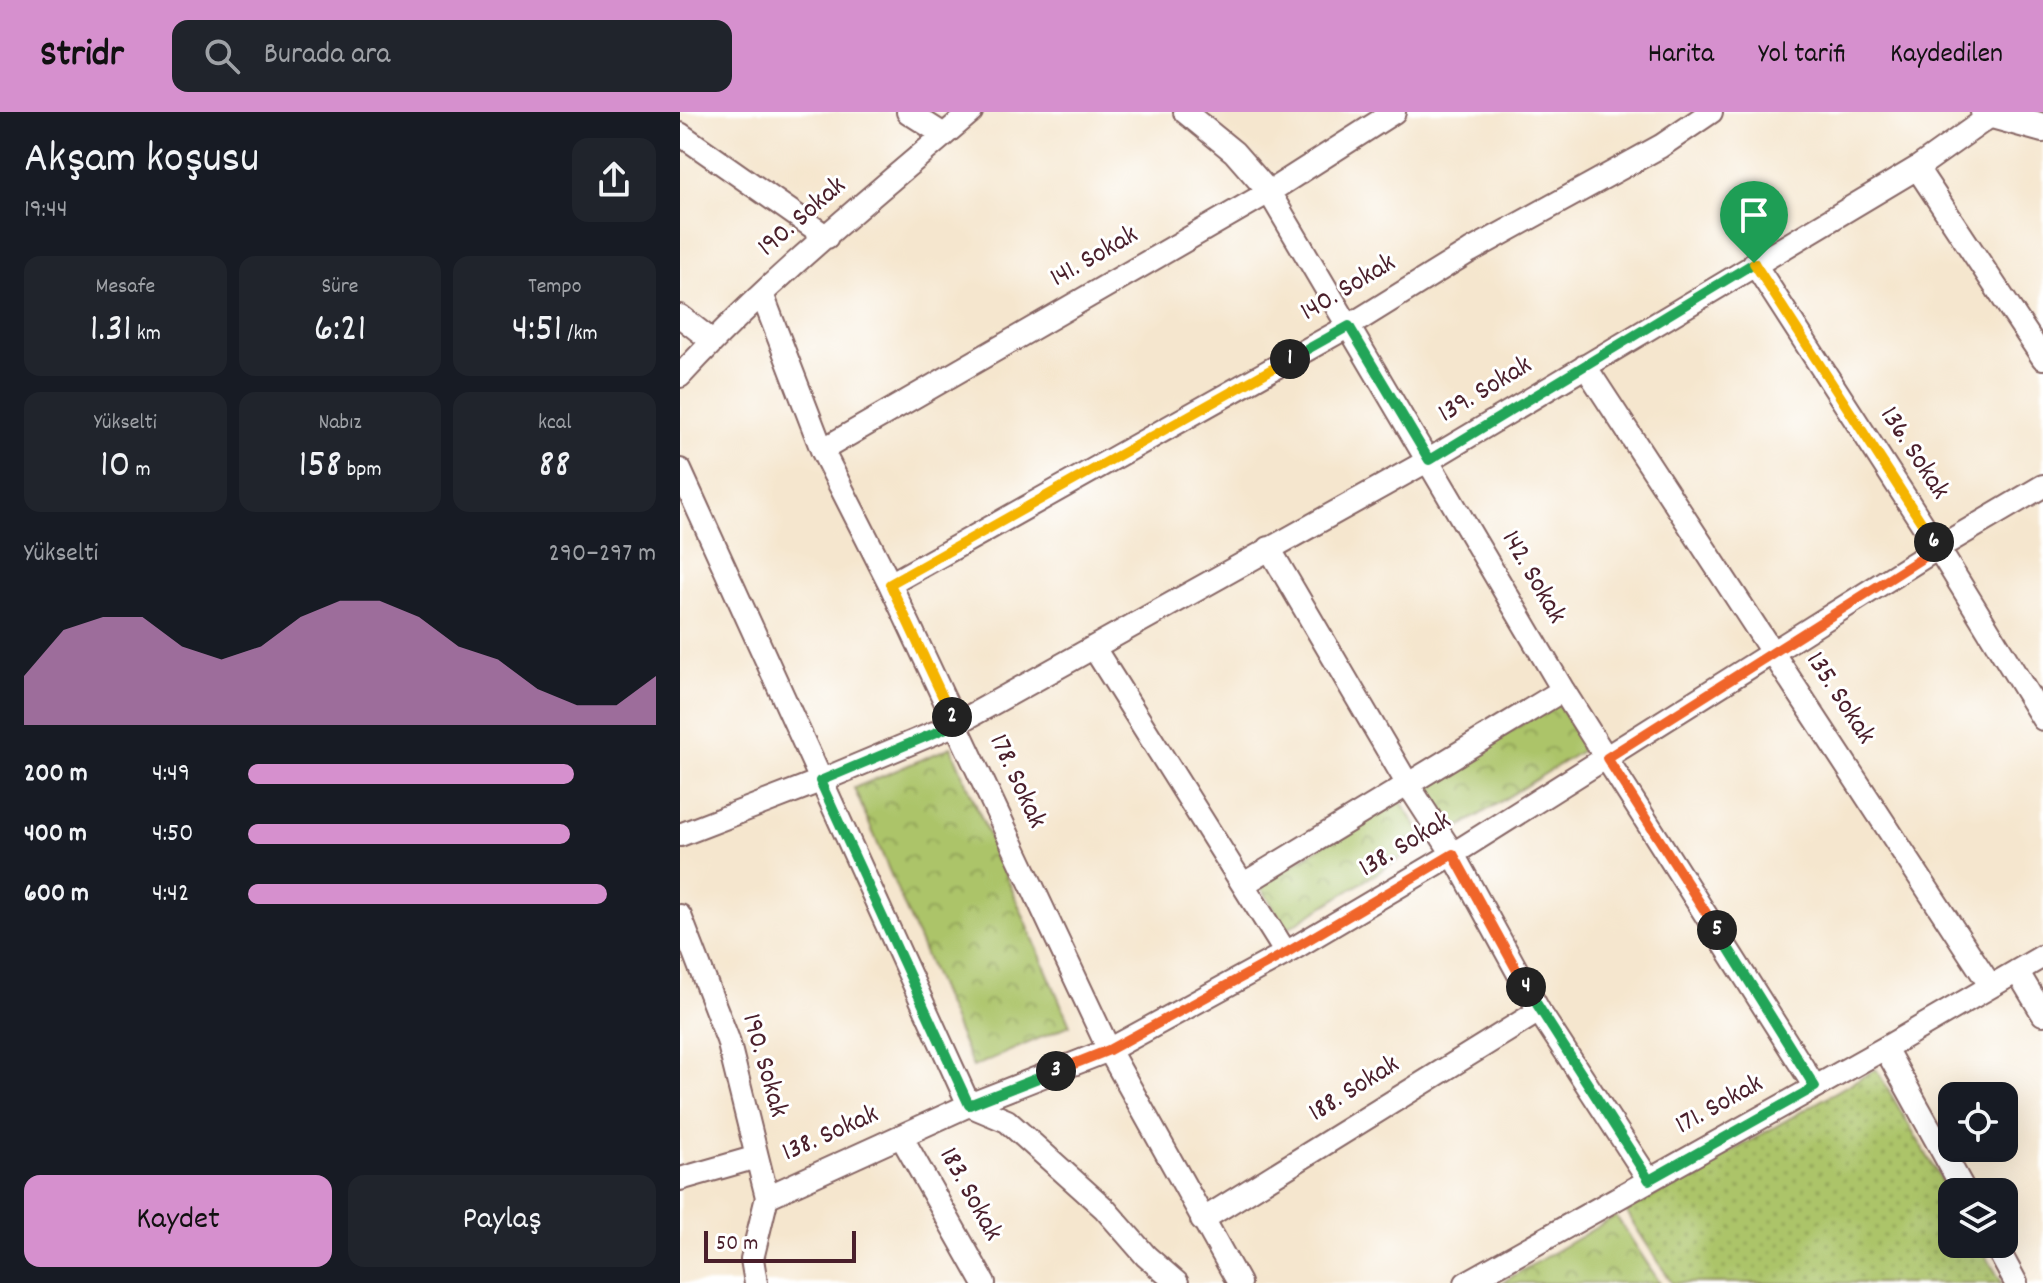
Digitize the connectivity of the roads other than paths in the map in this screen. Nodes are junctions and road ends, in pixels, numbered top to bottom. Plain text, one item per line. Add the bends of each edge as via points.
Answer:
1 (908, 112) edge
2 (971, 112) edge
3 (1185, 112) edge
4 (1394, 112) edge
5 (1711, 112) edge
6 (1989, 113) edge
7 (2043, 128) edge
8 (680, 134) edge
9 (944, 135) junction
10 (1917, 168) junction
11 (1269, 192) junction
12 (827, 237) junction
13 (1754, 263) junction
14 (762, 294) junction
15 (680, 316) edge
16 (1349, 326) junction
17 (712, 341) junction
18 (2043, 358) edge
19 (1585, 366) junction
20 (680, 376) edge
21 (822, 450) junction
22 (1429, 460) junction
23 (680, 470) edge
24 (2043, 486) edge
25 (1269, 548) junction
26 (1938, 548) junction
27 (890, 584) junction
28 (1094, 648) junction
29 (1773, 653) junction
30 (1563, 690) junction
31 (2043, 719) edge
32 (956, 724) junction
33 (1607, 758) junction
34 (820, 781) junction
35 (1407, 783) junction
36 (680, 835) edge
37 (1453, 854) junction
38 (1244, 884) junction
39 (680, 916) edge
40 (1286, 953) junction
41 (2043, 956) edge
42 (2017, 971) junction
43 (1990, 985) junction
44 (1539, 1011) junction
45 (2043, 1014) edge
46 (1885, 1048) junction
47 (1109, 1050) junction
48 (1815, 1087) junction
49 (969, 1105) junction
50 (901, 1136) junction
51 (757, 1157) junction
52 (1957, 1178) edge
53 (680, 1179) edge
54 (1649, 1180) junction
55 (767, 1197) junction
56 (1202, 1220) junction
57 (2003, 1258) edge
58 (756, 1283) edge
59 (984, 1283) edge
60 (1177, 1283) edge
61 (1239, 1283) edge
62 (1466, 1283) edge
63 (2016, 1283) edge

1 - 9 street
2 - 9 street, 190. Sokak
3 - 11 street, 142. Sokak via 1234,152
4 - 11 street, 141. Sokak
5 - 16 street, 140. Sokak
6 - 7 main road
6 - 10 street, 139. Sokak
8 - 12 street
9 - 12 street, 190. Sokak
10 - 13 street, 139. Sokak
10 - 18 street
11 - 16 street, 142. Sokak
11 - 21 street, 141. Sokak
12 - 14 street, 190. Sokak
13 - 19 street, 139. Sokak
13 - 26 street, 136. Sokak
14 - 17 street, 190. Sokak
14 - 21 street, 178. Sokak
15 - 17 street
16 - 22 street, 142. Sokak
16 - 27 street, 140. Sokak
17 - 20 street, 190. Sokak
19 - 22 street, 139. Sokak
19 - 29 street, 135. Sokak
21 - 27 street, 178. Sokak
22 - 25 street, 139. Sokak
22 - 30 street, 142. Sokak
23 - 34 street
24 - 26 street, 138. Sokak
25 - 28 street, 139. Sokak
25 - 35 street
26 - 29 street, 138. Sokak
26 - 31 street, 136. Sokak
27 - 32 street, 178. Sokak
28 - 32 street, 139. Sokak
28 - 38 street
29 - 33 street, 138. Sokak
29 - 43 street, 135. Sokak
30 - 33 street, 142. Sokak
30 - 35 street
32 - 34 street, 139. Sokak
32 - 47 street, 178. Sokak
33 - 37 street, 138. Sokak
33 - 48 street, 142. Sokak
34 - 36 street, 139. Sokak
34 - 49 street
35 - 37 street
35 - 38 street
37 - 40 street, 138. Sokak
37 - 44 street
38 - 40 street
39 - 51 street, 190. Sokak via 728,1040
40 - 47 street, 138. Sokak
41 - 42 street, 171. Sokak
42 - 43 street, 171. Sokak
42 - 45 street
43 - 46 street, 171. Sokak
44 - 54 street
44 - 56 street, 188. Sokak
46 - 48 street, 171. Sokak
46 - 52 street
47 - 49 street, 138. Sokak
47 - 56 street, 178. Sokak
48 - 54 street, 171. Sokak
49 - 50 street, 138. Sokak
49 - 60 street via 1007,1121
50 - 55 street, 138. Sokak
50 - 59 street, 183. Sokak
51 - 53 street
51 - 55 street, 190. Sokak
54 - 62 street, 171. Sokak
55 - 58 street, 190. Sokak via 752,1259
56 - 61 street, 178. Sokak
57 - 63 street

